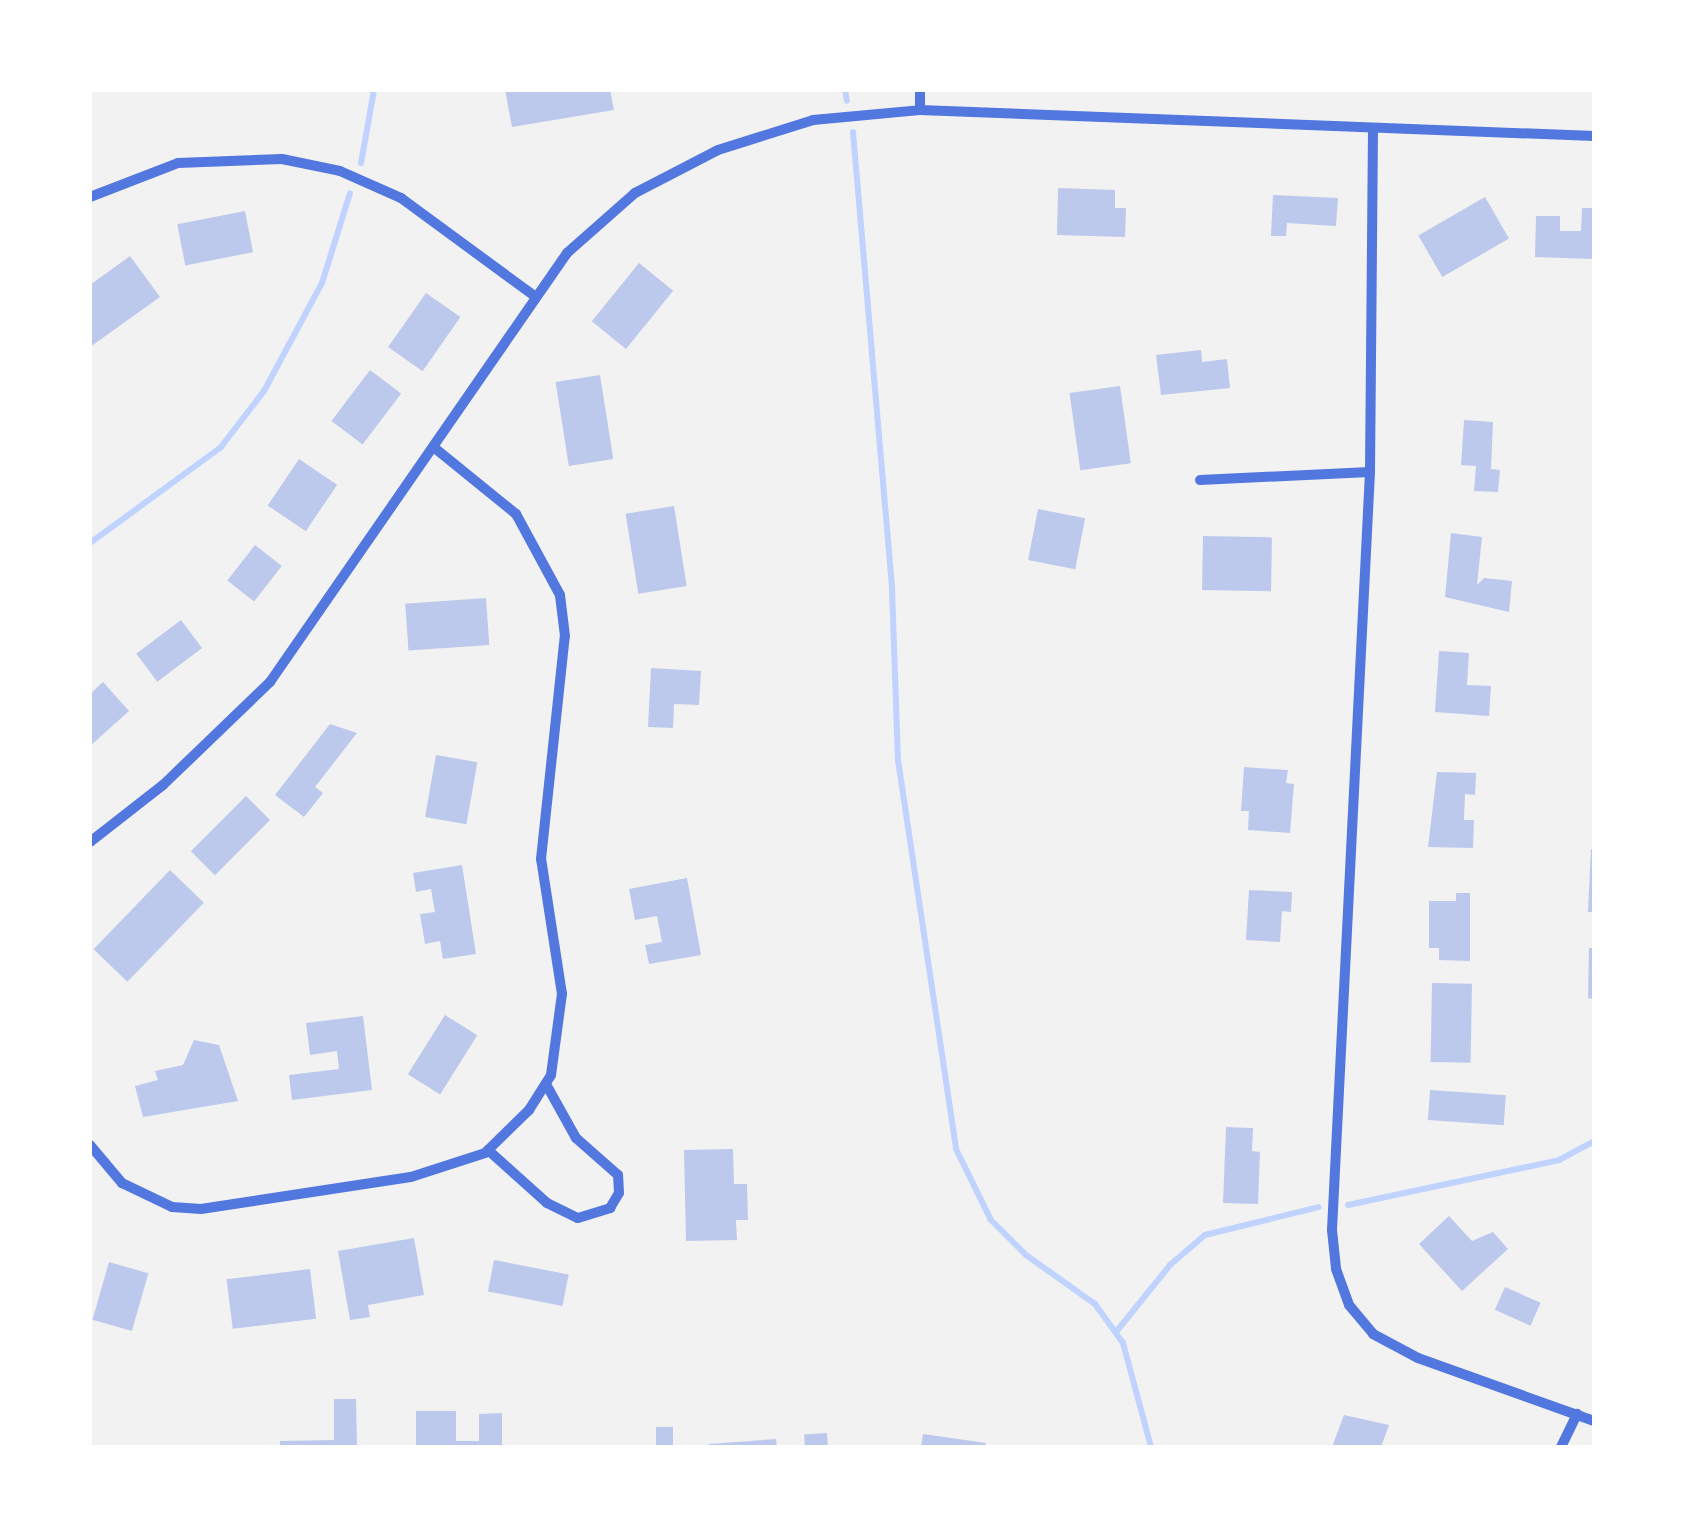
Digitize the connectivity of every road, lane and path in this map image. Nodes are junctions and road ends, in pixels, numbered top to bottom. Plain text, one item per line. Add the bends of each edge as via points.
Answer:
1 (920, 90) edge
2 (920, 110) junction
3 (1373, 129) junction
4 (1594, 136) edge
5 (90, 197) edge
6 (533, 295) junction
7 (436, 448) junction
8 (1370, 472) junction
9 (1200, 480) dead end
10 (90, 842) edge
11 (546, 1084) junction
12 (90, 1145) edge
13 (488, 1150) junction
14 (1577, 1414) junction
15 (1594, 1420) edge
16 (1561, 1447) edge

1 - 2 street
2 - 3 street
2 - 6 street via 813,120 674,171 600,222
3 - 4 street
3 - 8 street
5 - 6 street via 194,161 282,159 340,171 401,198
6 - 7 street
7 - 10 street via 270,682 175,774
7 - 11 street via 516,514 560,595 565,636 542,860 562,994 561,1034
8 - 9 street
8 - 14 street via 1332,1230 1336,1269 1349,1305 1373,1334 1418,1358
11 - 13 street
11 - 13 street via 576,1138 618,1175 619,1193 610,1208 578,1218
12 - 13 street via 122,1182 148,1199 201,1209 411,1177
14 - 15 street
14 - 16 street

